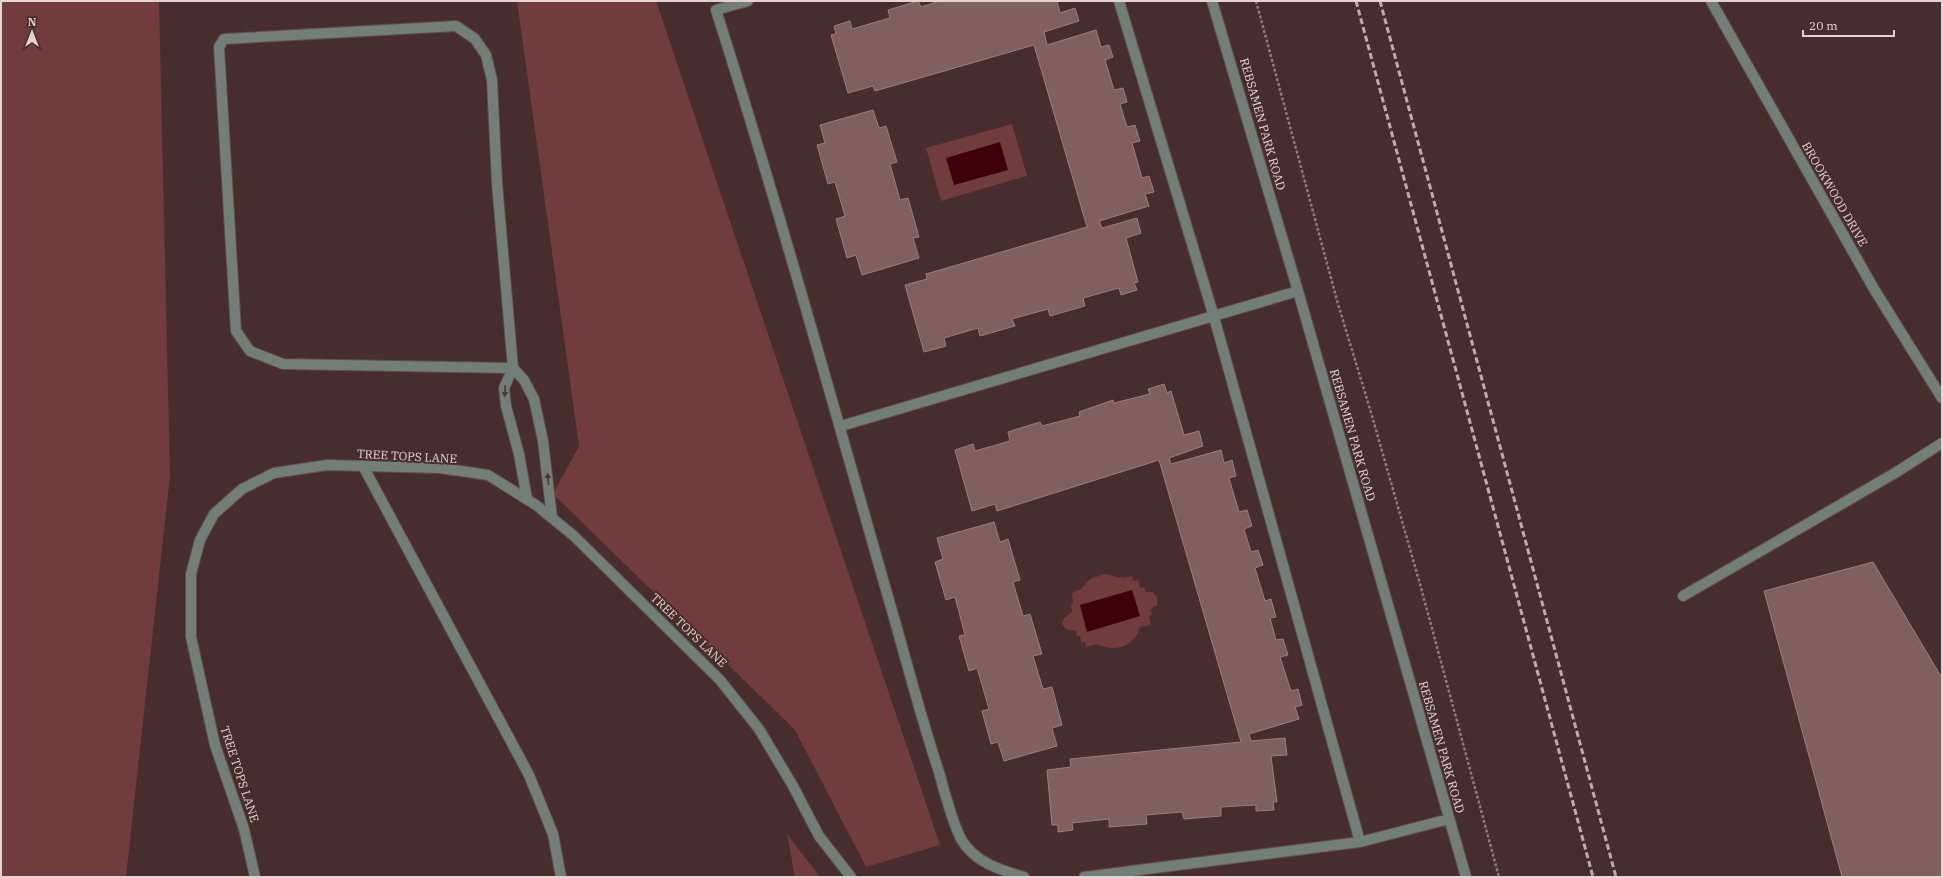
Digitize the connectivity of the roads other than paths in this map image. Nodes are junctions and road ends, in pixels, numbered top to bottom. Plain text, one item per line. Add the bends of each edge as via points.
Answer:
1 (748, 1) edge
2 (1119, 1) edge
3 (1212, 1) edge
4 (1711, 1) edge
5 (714, 6) edge
6 (1298, 291) junction
7 (1214, 317) junction
8 (513, 368) junction
9 (1942, 398) edge
10 (841, 426) junction
11 (1942, 443) edge
12 (363, 466) junction
13 (527, 499) junction
14 (552, 518) junction
15 (1683, 596) dead end
16 (1449, 819) junction
17 (1360, 842) junction
18 (254, 877) edge
19 (561, 877) edge
20 (851, 877) edge
21 (1024, 877) edge
22 (1084, 877) edge
23 (1466, 877) edge

1 - 5 street
2 - 7 street
3 - 6 street, REBSAMEN PARK ROAD
4 - 9 street, BROOKWOOD DRIVE via 1874,289
5 - 10 street via 754,130 795,277
6 - 7 street
6 - 16 street, REBSAMEN PARK ROAD
7 - 10 street
7 - 17 street
8 - 8 street via 497,183 492,80 486,55 475,39 456,26 224,39 219,47 236,331 250,351 283,364
8 -> 13 street via 504,388
14 -> 8 street via 544,448 534,399 524,380
10 - 21 street via 933,753 962,840 978,859
11 - 15 street
12 - 13 street, TREE TOPS LANE via 440,468 488,475
12 - 18 street, TREE TOPS LANE via 327,465 274,473 242,489 214,514 198,547 191,574 191,637 214,745 244,829
12 - 19 street via 529,775 553,834
13 - 14 street, TREE TOPS LANE
14 - 20 street, TREE TOPS LANE via 574,536 720,680 759,729 793,786 818,836
16 - 17 street
16 - 23 street, REBSAMEN PARK ROAD
17 - 22 street

